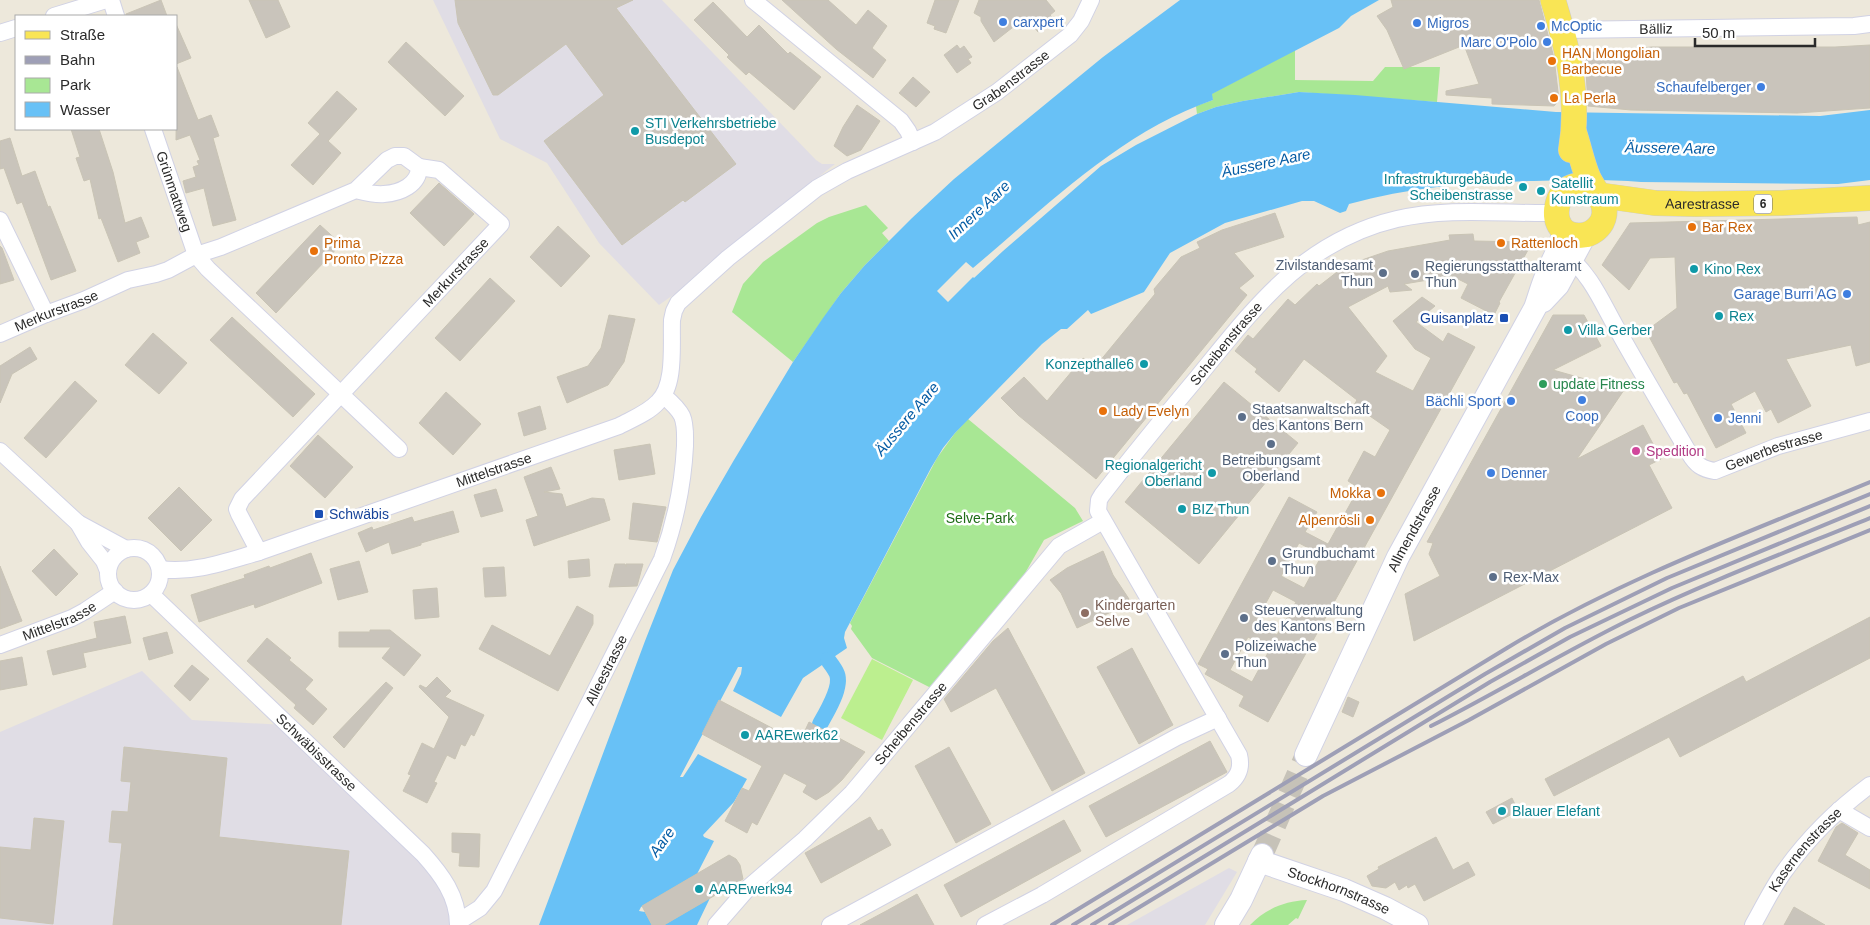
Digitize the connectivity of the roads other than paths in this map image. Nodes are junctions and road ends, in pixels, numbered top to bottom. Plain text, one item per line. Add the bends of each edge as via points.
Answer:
1 (106, 0) edge
2 (111, 0) edge
3 (753, 0) edge
4 (1091, 0) edge
5 (1553, 0) edge
6 (57, 15) edge
7 (116, 15) edge
8 (1870, 24) edge
9 (15, 28) edge
10 (1562, 30) junction
11 (0, 33) edge
12 (153, 130) edge
13 (913, 142) junction
14 (419, 167) junction
15 (356, 190) junction
16 (1870, 198) edge
17 (1577, 214) junction
18 (0, 220) edge
19 (196, 255) junction
20 (46, 314) junction
21 (0, 334) edge
22 (339, 394) junction
23 (664, 396) junction
24 (1870, 422) edge
25 (399, 449) dead end
26 (0, 451) edge
27 (1103, 522) junction
28 (78, 523) junction
29 (126, 549) junction
30 (259, 552) junction
31 (160, 569) junction
32 (108, 571) junction
33 (115, 591) junction
34 (151, 594) junction
35 (0, 645) edge
36 (1218, 718) junction
37 (1306, 755) tunnel mouth
38 (1870, 785) edge
39 (1839, 810) junction
40 (1870, 828) edge
41 (458, 924) edge
42 (716, 925) edge
43 (830, 925) edge
44 (985, 925) edge
45 (1226, 925) edge
46 (1417, 925) edge
47 (1753, 925) edge

1 - 6 street
2 - 7 street
3 - 13 street via 901,121
4 - 13 street, Grabenstrasse via 1070,35 1034,64 968,112
5 - 10 main road
8 - 10 street, Bälliz
9 - 11 street
10 - 17 main road via 1572,74
12 - 19 street, Grünmattweg
13 - 23 street, Grabenstrasse via 817,188 728,258 678,303 674,312 669,384
14 - 15 street via 416,177 405,189 383,195
14 - 15 street, Merkurstrasse via 404,156 396,156 387,160
14 - 22 street, Merkurstrasse via 439,170 501,224
15 - 19 street, Merkurstrasse
16 - 17 main road, Aarestrasse / 6 via 1782,204 1655,203
17 - 24 street, Gewerbestrasse via 1591,281 1696,464 1705,470 1715,471 1778,446
17 - 27 street, Scheibenstrasse via 1443,213 1398,219 1355,233 1311,257 1250,313 1102,495 1098,511
17 - 37 main road, Allmendstrasse via 1547,272 1535,308 1398,557
18 - 20 street
19 - 20 street, Merkurstrasse via 156,274 128,280
19 - 22 street
20 - 21 street, Merkurstrasse
22 - 25 street
22 - 30 street, Merkurstrasse via 239,503 239,514
23 - 30 street, Mittelstrasse via 644,413 619,426
23 - 41 street, Alleestrasse via 683,417 685,434 678,506 662,559 494,892 487,902
26 - 28 street
27 - 36 street, Scheibenstrasse
27 - 42 street, Scheibenstrasse via 1059,546 836,810 749,888
28 - 29 street
28 - 32 street
29 - 31 street via 148,551
29 - 32 street via 114,558
30 - 31 street, Mittelstrasse via 202,567 177,571
31 - 34 street via 158,583
32 - 33 street
33 - 34 street via 133,600
33 - 35 street, Mittelstrasse via 72,618
34 - 41 street, Schwäbisstrasse via 436,869 449,888
36 - 43 street via 1177,737
36 - 44 street, Scheibenstrasse via 1239,755 1239,773 1233,781 1042,895
38 - 39 street, Kasernenstrasse
39 - 40 street
39 - 47 street, Kasernenstrasse via 1786,869
45 - 46 main road, Stockhornstrasse via 1261,858 1386,908

